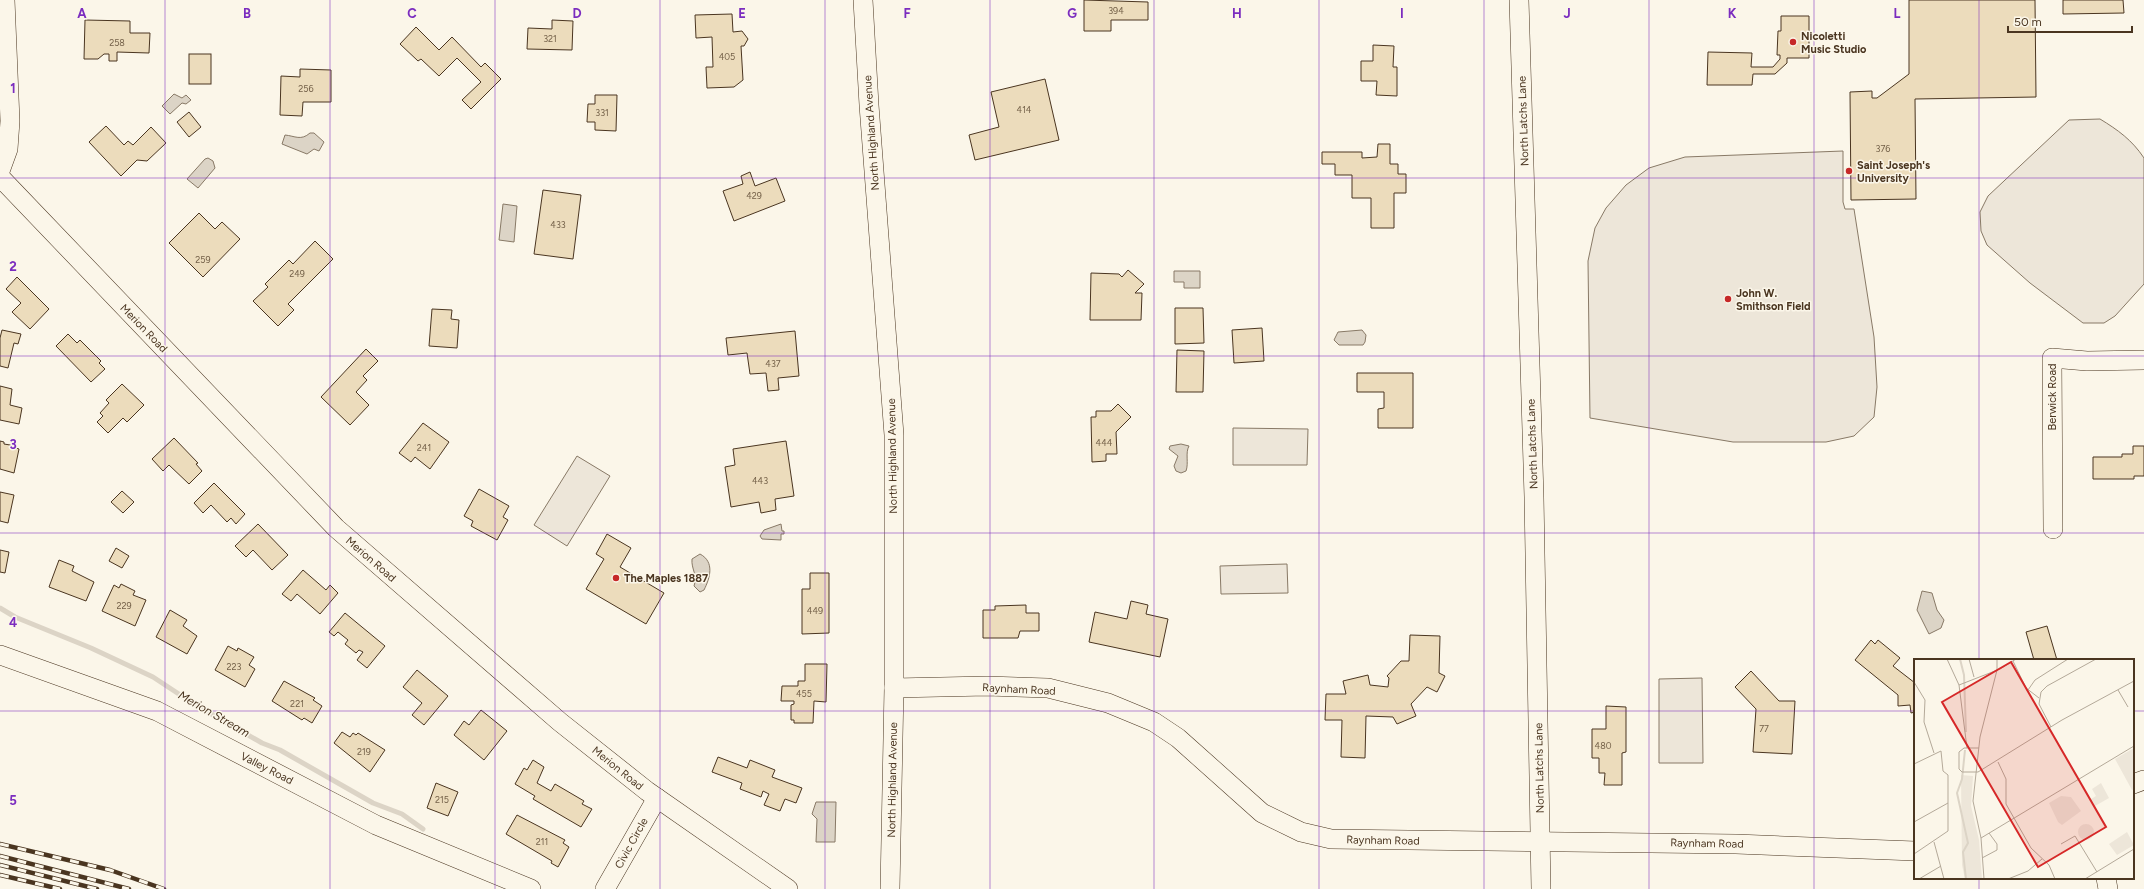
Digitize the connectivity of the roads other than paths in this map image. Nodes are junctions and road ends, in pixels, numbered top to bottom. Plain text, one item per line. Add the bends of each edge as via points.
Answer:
1 (5, 0) edge
2 (864, 0) edge
3 (1519, 0) edge
4 (10, 121) junction
5 (0, 137) edge
6 (0, 171) edge
7 (0, 177) edge
8 (2144, 360) edge
9 (2053, 529) dead end
10 (0, 655) edge
11 (894, 688) junction
12 (2144, 780) edge
13 (2134, 784) edge
14 (657, 798) junction
15 (1541, 840) junction
16 (1914, 851) edge
17 (2106, 879) edge
18 (531, 889) edge
19 (605, 889) edge
20 (788, 889) edge
21 (890, 889) edge
22 (1541, 889) edge
23 (2108, 889) edge

1 - 4 street
2 - 11 street, North Highland Avenue via 894,435
3 - 15 street, North Latchs Lane
4 - 5 street
4 - 6 street via 8,148
7 - 14 street, Merion Road via 327,520 560,722
8 - 9 street, Berwick Road via 2086,361 2052,358
10 - 18 street, Valley Road via 157,711 376,825
11 - 15 street, Raynham Road via 1048,688 1108,703 1154,722 1178,738 1262,813 1301,832 1358,840
11 - 21 street, North Highland Avenue
12 - 13 street
14 - 19 street, Civic Circle
14 - 20 street, Merion Road
15 - 16 street, Raynham Road
15 - 22 street, North Latchs Lane
17 - 23 street

